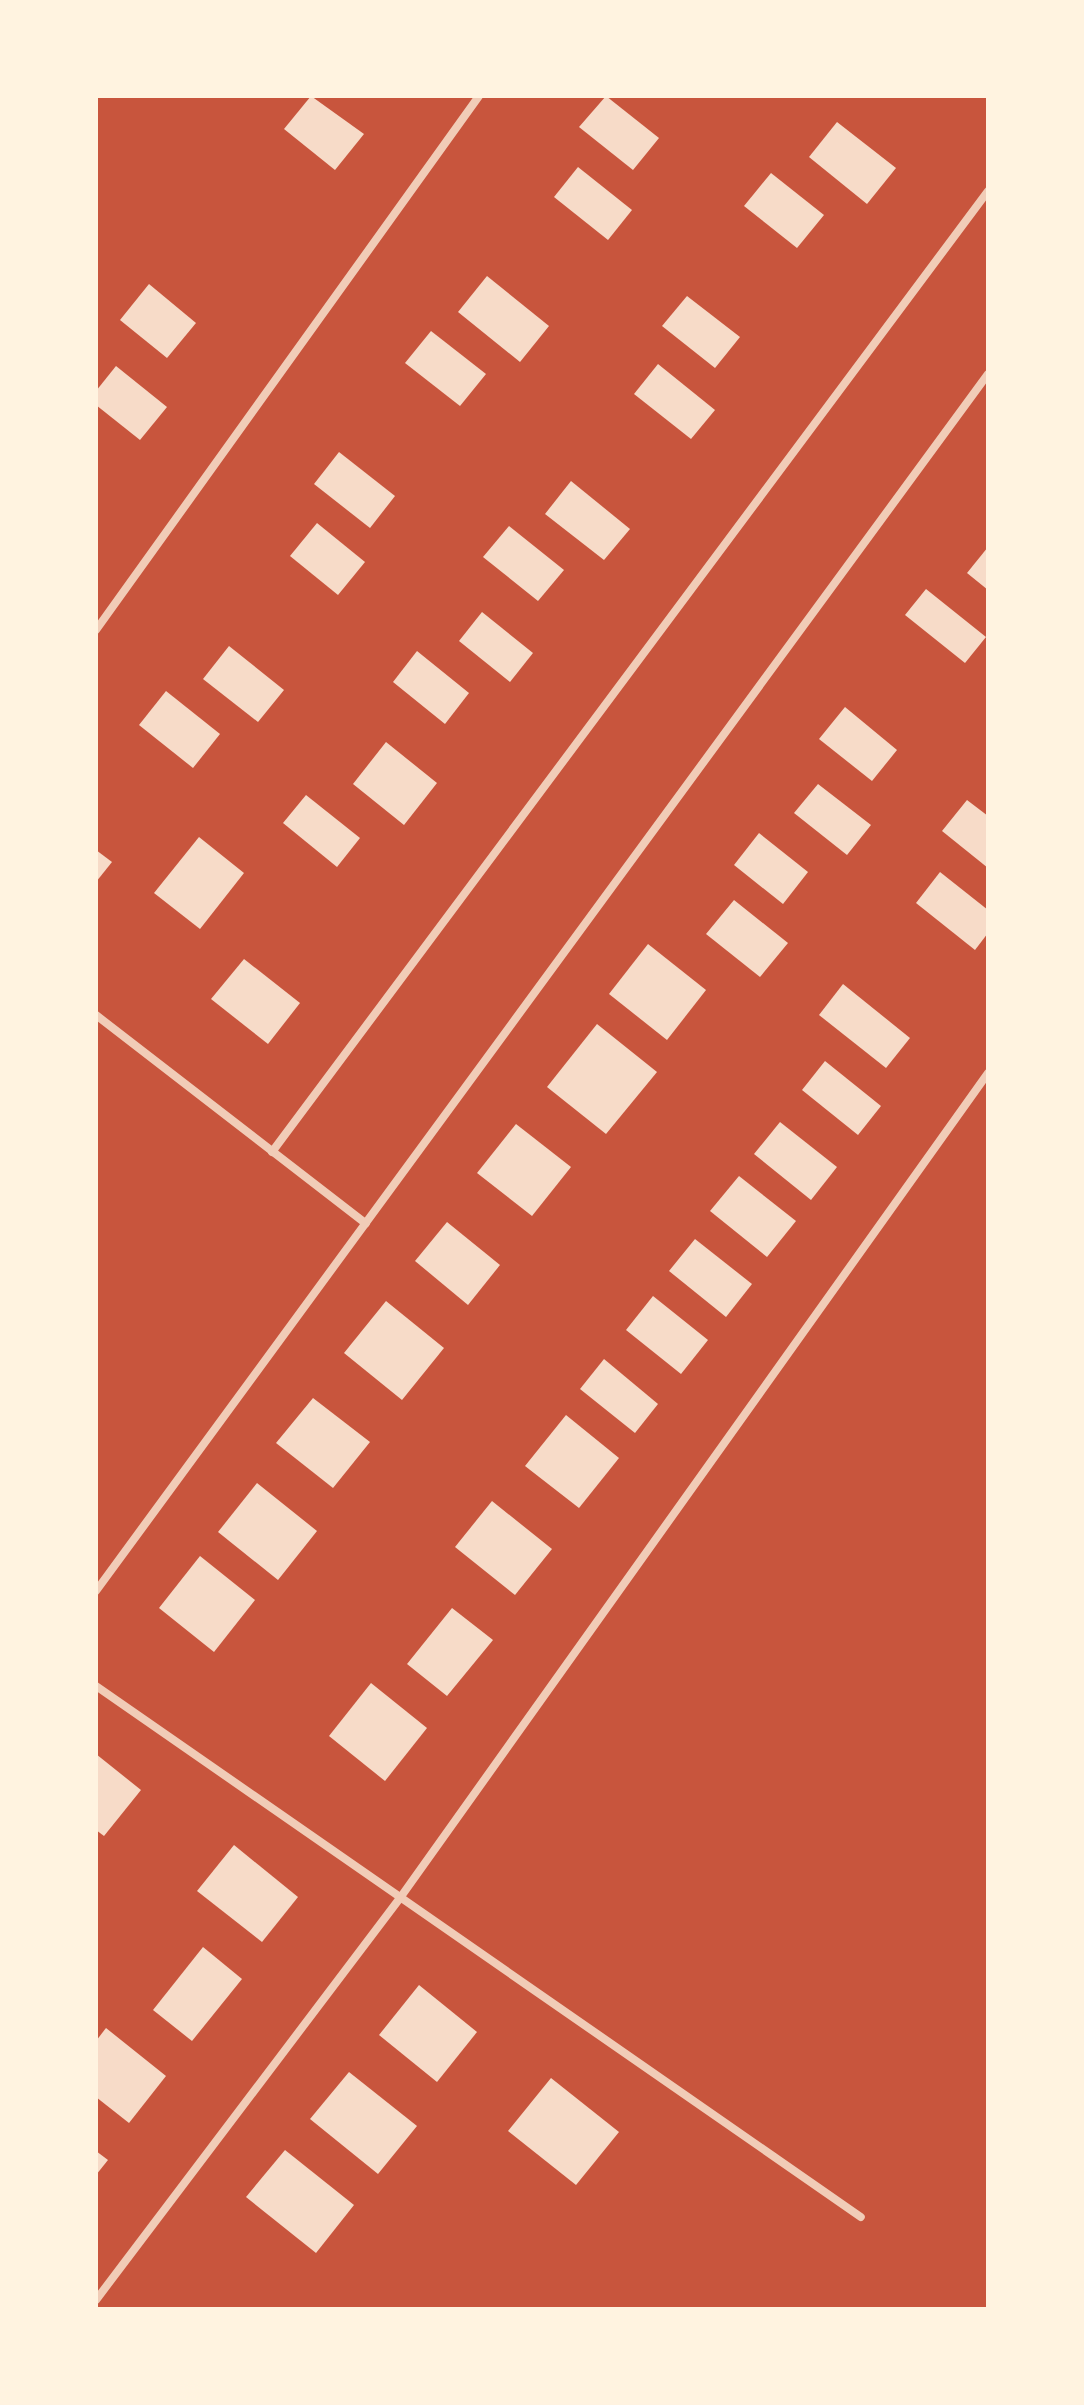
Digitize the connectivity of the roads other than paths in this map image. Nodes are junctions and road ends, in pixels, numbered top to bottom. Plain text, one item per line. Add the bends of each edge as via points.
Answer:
1 (479, 96) edge
2 (988, 191) edge
3 (988, 374) edge
4 (96, 630) edge
5 (96, 1015) edge
6 (988, 1073) edge
7 (272, 1152) junction
8 (366, 1224) junction
9 (96, 1591) edge
10 (96, 1686) edge
11 (400, 1898) junction
12 (861, 2217) dead end
13 (96, 2300) edge

1 - 4 street
2 - 7 street
3 - 8 street
5 - 7 street
6 - 11 street
7 - 8 street
8 - 9 street
10 - 11 street
11 - 12 street
11 - 13 street

